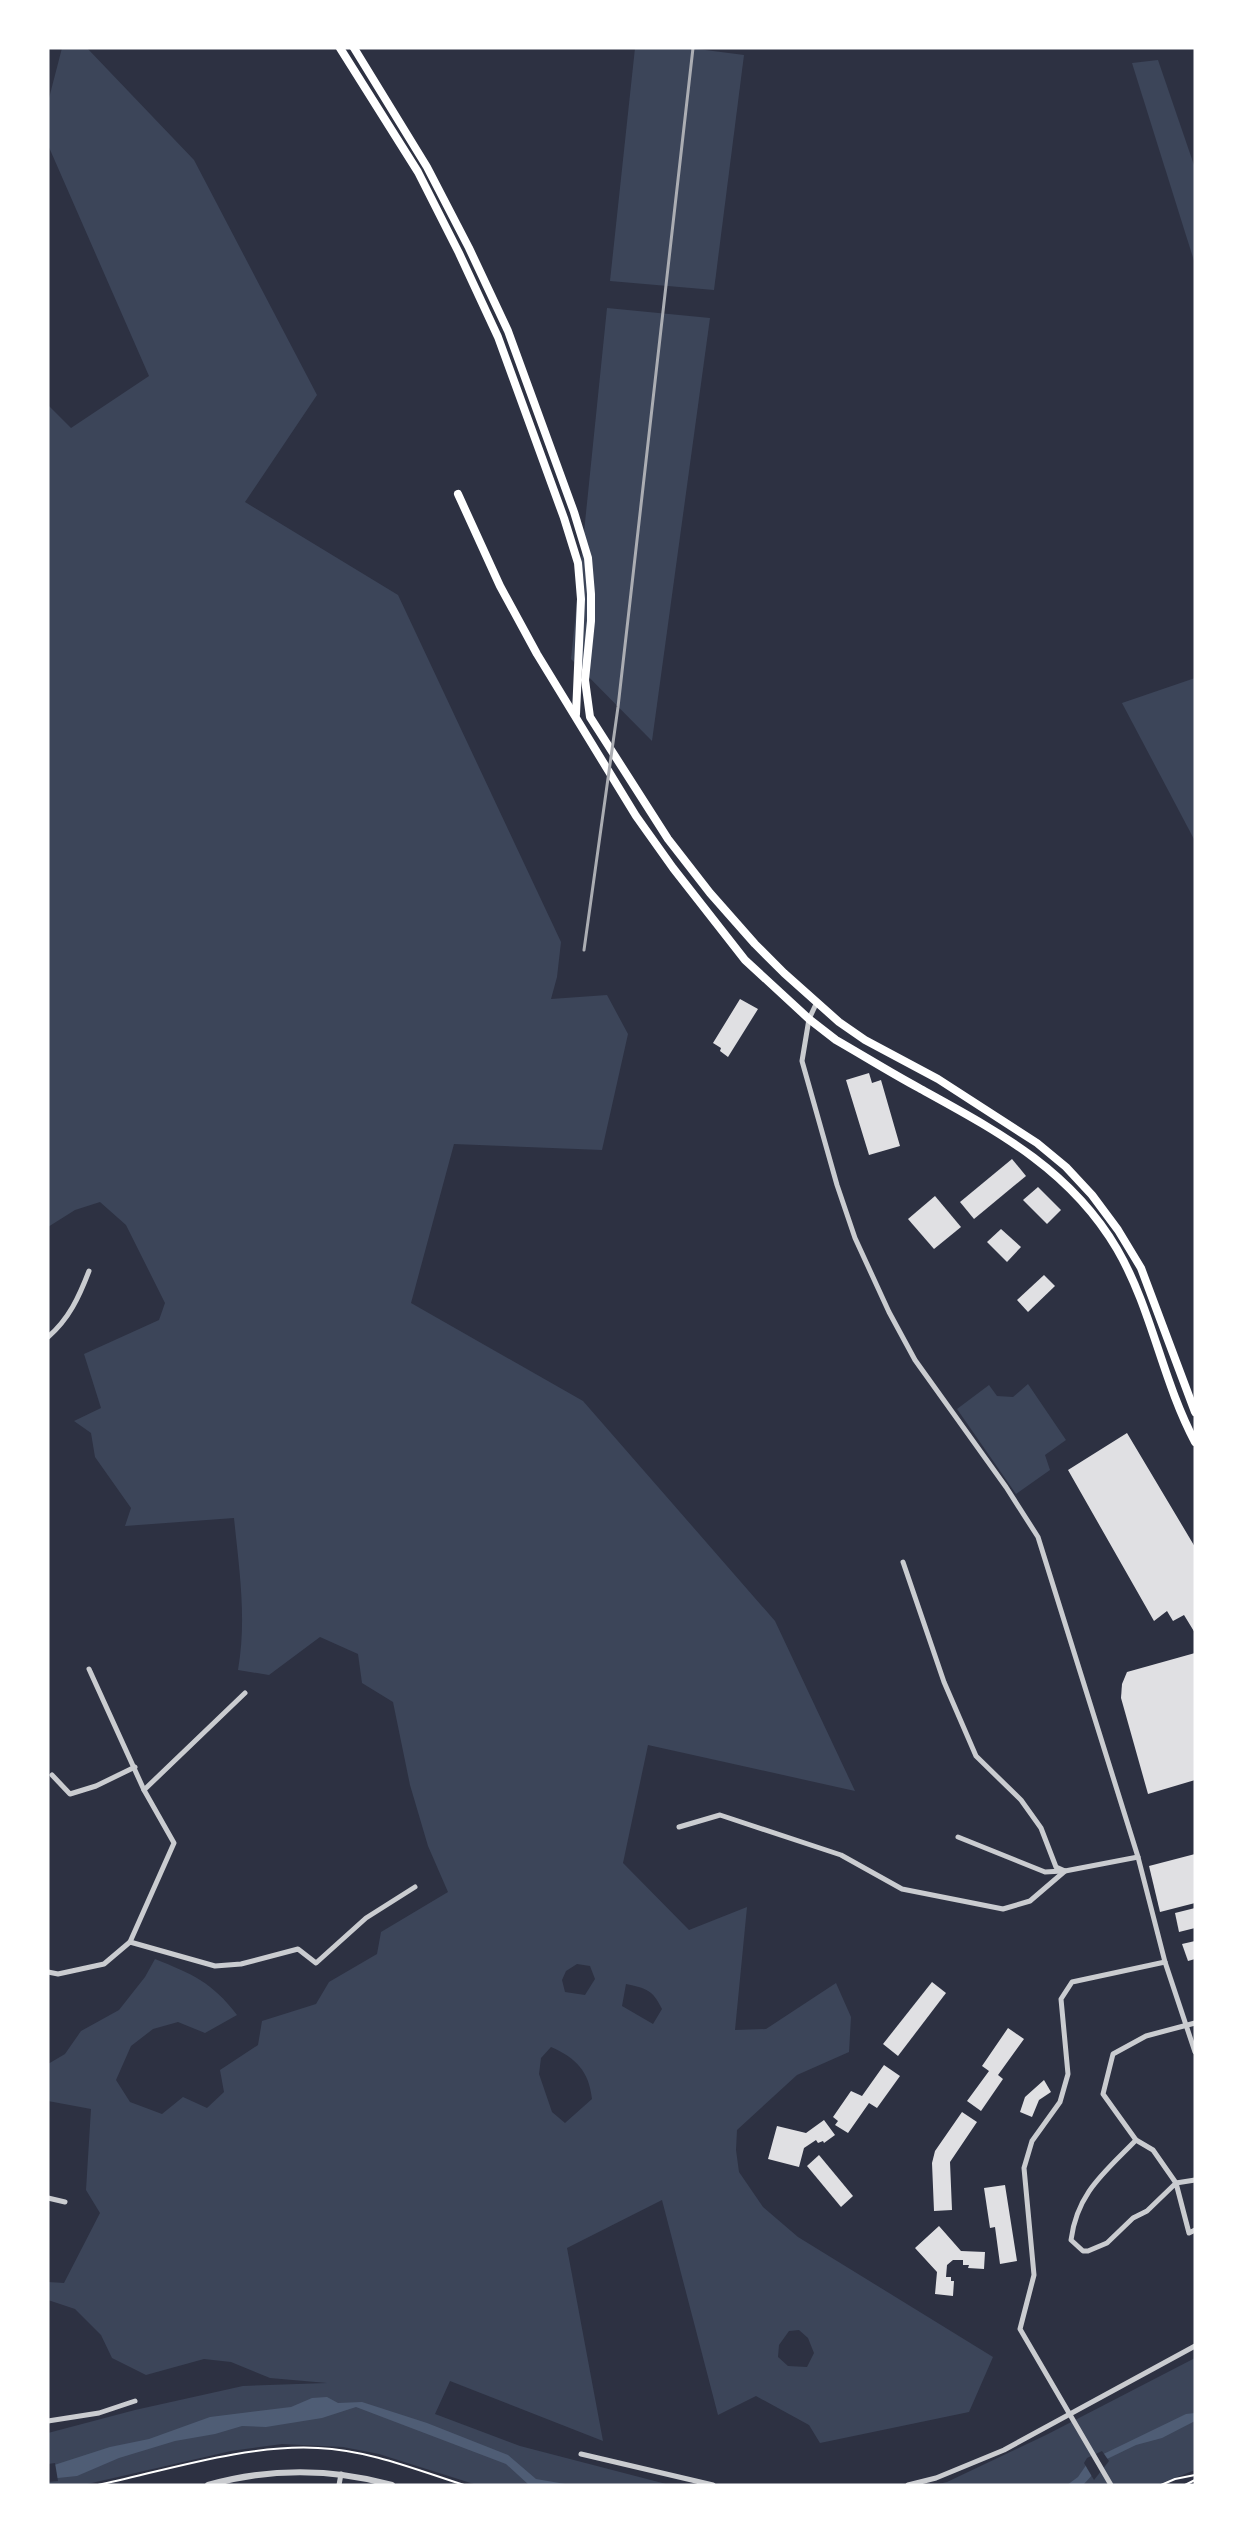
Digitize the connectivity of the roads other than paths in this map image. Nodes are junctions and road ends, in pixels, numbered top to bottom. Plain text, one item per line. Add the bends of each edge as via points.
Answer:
1 (340, 48) edge
2 (354, 48) edge
3 (458, 494) dead end
4 (576, 716) junction
5 (817, 1002) junction
6 (809, 1019) junction
7 (89, 1271) dead end
8 (48, 1337) edge
9 (1195, 1412) edge
10 (1195, 1442) edge
11 (903, 1562) dead end
12 (89, 1669) dead end
13 (245, 1692) dead end
14 (135, 1767) junction
15 (52, 1775) dead end
16 (144, 1790) junction
17 (679, 1827) dead end
18 (958, 1837) dead end
19 (1138, 1857) junction
20 (1065, 1871) junction
21 (416, 1887) dead end
22 (130, 1942) junction
23 (1165, 1962) junction
24 (48, 1972) edge
25 (1195, 2023) edge
26 (1185, 2025) junction
27 (1195, 2052) edge
28 (1136, 2140) junction
29 (1195, 2180) edge
30 (1176, 2183) junction
31 (48, 2198) edge
32 (64, 2202) dead end
33 (1195, 2230) edge
34 (1195, 2346) edge
35 (135, 2401) dead end
36 (1071, 2416) junction
37 (48, 2421) edge
38 (581, 2454) dead end
39 (341, 2474) junction
40 (208, 2485) edge
41 (339, 2485) edge
42 (392, 2485) edge
43 (713, 2485) edge
44 (908, 2485) edge
45 (1111, 2485) edge

1 - 4 main road via 418,172 464,264 498,337 564,518 578,563 581,599
2 - 5 main road via 427,166 469,248 508,331 574,512 588,558 591,594 585,680 590,717 668,839 710,893 755,944
3 - 4 main road via 500,586
4 - 6 main road via 636,816 673,868 745,960
5 - 6 street
5 - 9 main road via 865,1040 938,1079 1037,1143 1086,1188 1136,1258
6 - 10 main road via 837,1040 1021,1146 1062,1179 1092,1212 1125,1265 1174,1399
6 - 19 street via 802,1061 855,1238 915,1360 1038,1537
7 - 8 street via 77,1301
11 - 20 street via 944,1682 976,1756 1022,1800 1041,1828 1056,1867
12 - 14 street
13 - 16 street
14 - 15 street via 70,1794
14 - 16 street
16 - 22 street via 174,1843
17 - 20 street via 720,1815 841,1855 902,1889 1003,1909 1030,1901
18 - 20 street via 1044,1872
19 - 20 street
19 - 23 street
21 - 22 street via 366,1918 316,1963 298,1949 241,1964 215,1966
22 - 24 street via 104,1964 58,1974
23 - 26 street
23 - 36 street via 1072,1982 1061,1999 1068,2074 1060,2102 1032,2141 1024,2168 1034,2275 1020,2329
25 - 26 street
26 - 27 street
26 - 28 street via 1146,2036 1113,2054 1103,2094
28 - 30 street via 1153,2150
28 - 30 street via 1087,2191 1073,2220 1071,2240 1083,2251 1107,2243
29 - 30 street
30 - 33 street via 1190,2233
31 - 32 street
34 - 36 street
35 - 37 street
36 - 44 street via 1004,2450 936,2478
36 - 45 street
38 - 43 street
39 - 40 street via 288,2472
39 - 41 street
39 - 42 street

